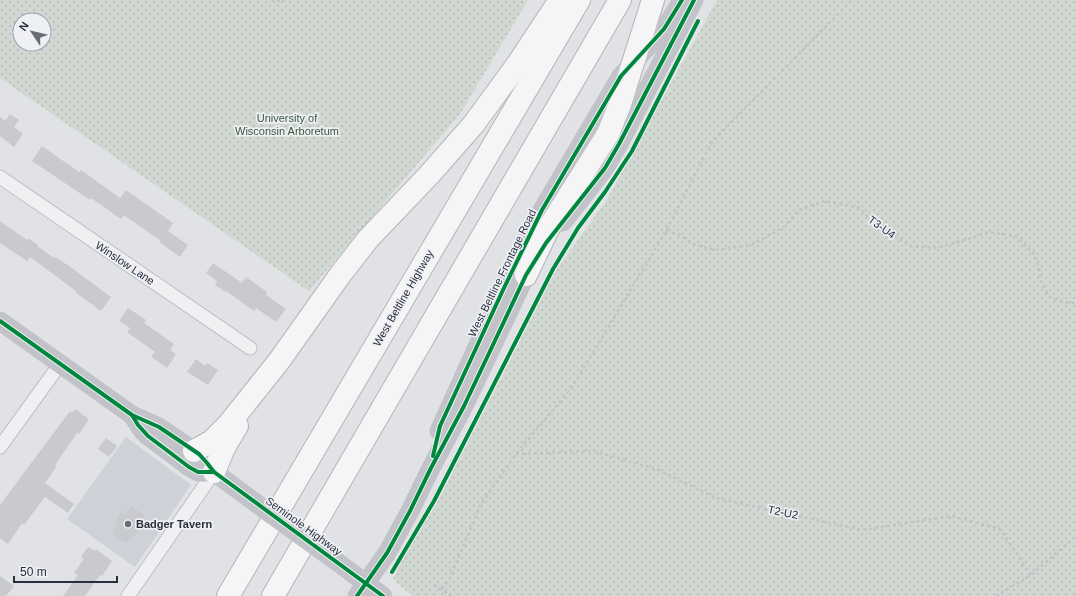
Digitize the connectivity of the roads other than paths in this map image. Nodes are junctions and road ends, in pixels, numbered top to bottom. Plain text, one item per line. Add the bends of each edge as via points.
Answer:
1 (560, 0) edge
2 (578, 0) edge
3 (620, 0) edge
4 (653, 0) edge
5 (682, 0) edge
6 (694, 0) edge
7 (633, 62) junction
8 (0, 177) edge
9 (526, 275) junction
10 (0, 321) edge
11 (250, 348) dead end
12 (279, 361) junction
13 (60, 364) junction
14 (132, 415) junction
15 (0, 447) edge
16 (194, 451) junction
17 (431, 468) junction
18 (214, 472) junction
19 (361, 590) edge
20 (128, 596) edge
21 (228, 596) edge
22 (273, 596) edge
23 (383, 596) edge

1 - 12 highway via 473,125 368,239
2 - 21 highway, West Beltline Highway
3 - 22 highway
4 - 7 highway
5 - 7 street, West Beltline Frontage Road via 664,29
6 - 9 street, West Beltline Frontage Road via 620,144 605,168 546,243
7 - 9 highway via 608,134 548,229
7 - 17 street, West Beltline Frontage Road via 621,76 529,235 440,426
8 - 11 street, Winslow Lane
9 - 17 street, West Beltline Frontage Road via 464,406
10 - 13 street, Seminole Highway
12 - 16 highway via 219,435
12 - 18 highway via 226,445
13 - 14 street, Seminole Highway
13 - 15 street
14 - 16 street, Seminole Highway via 159,427
14 - 18 street, Seminole Highway via 148,436 188,467 198,472
16 - 18 street, Seminole Highway
17 - 19 street, West Beltline Frontage Road via 387,553
18 - 19 street, Seminole Highway, bridge via 332,558
18 - 20 street
19 - 23 street, Seminole Highway

